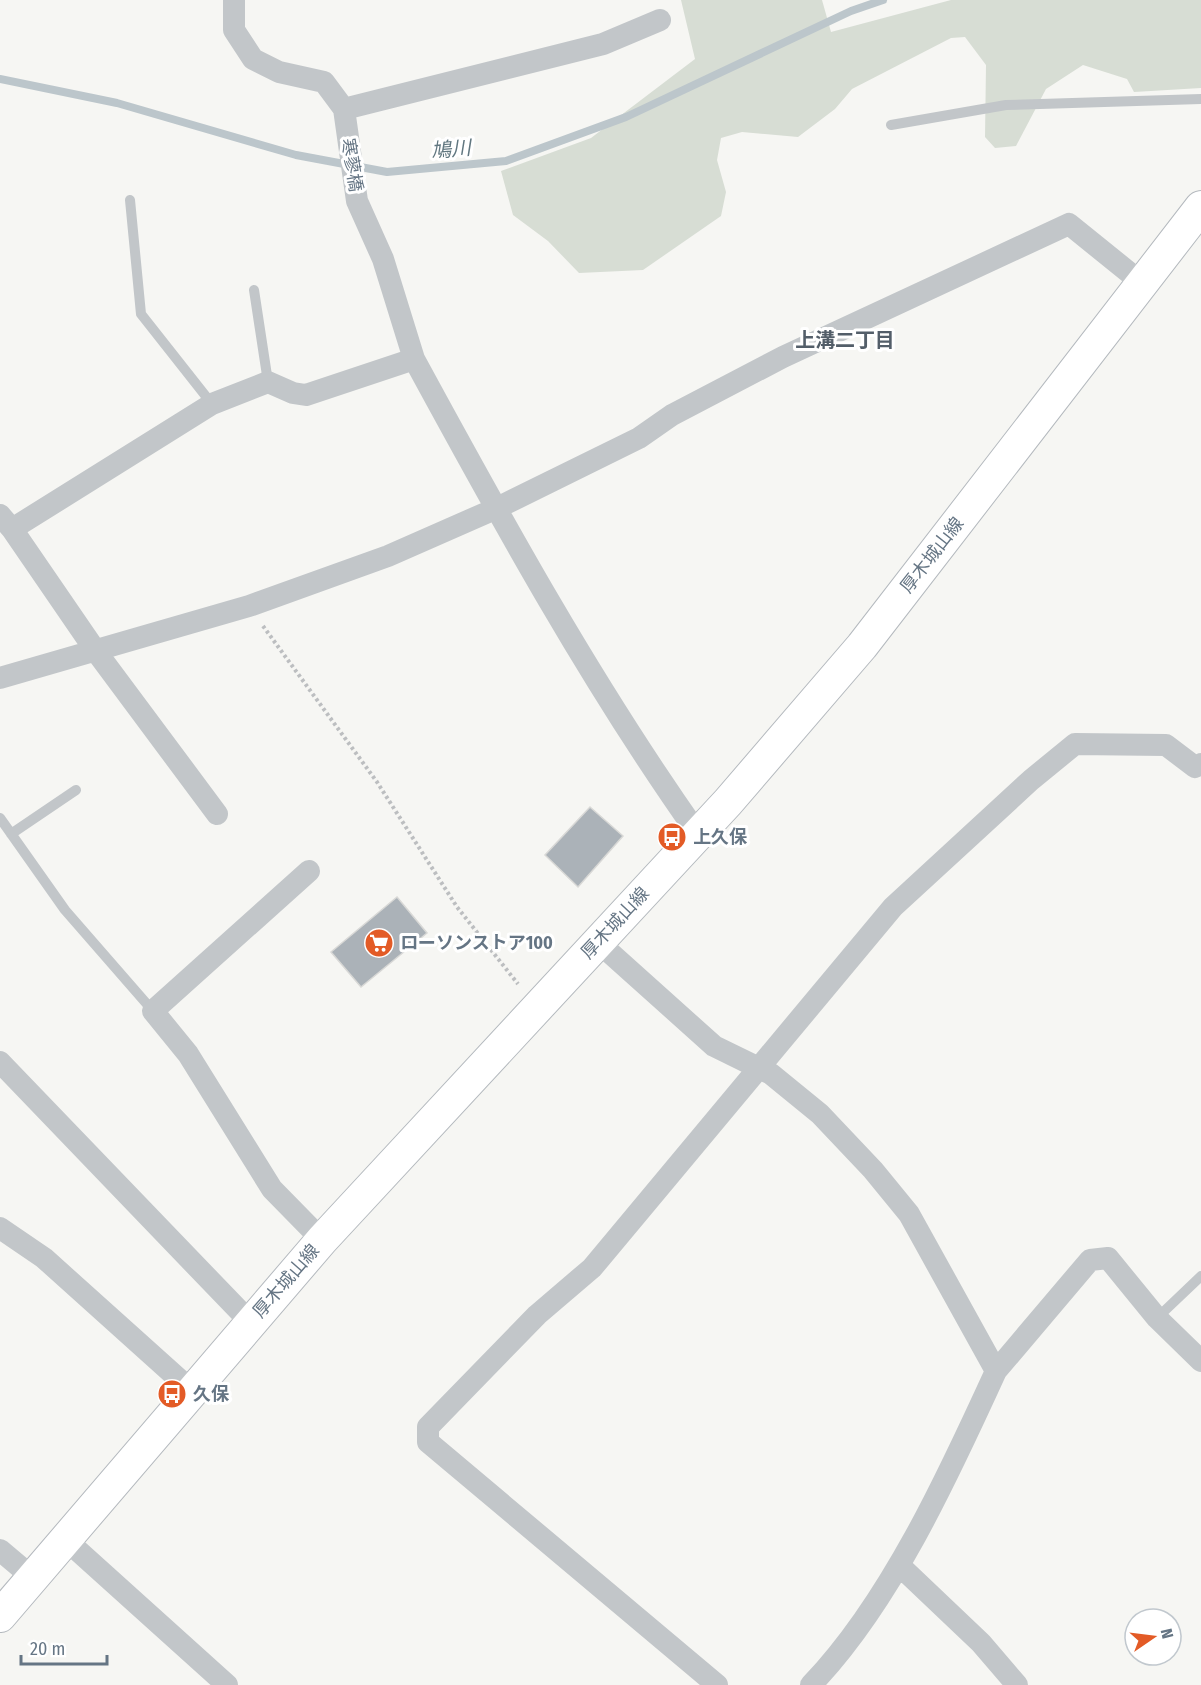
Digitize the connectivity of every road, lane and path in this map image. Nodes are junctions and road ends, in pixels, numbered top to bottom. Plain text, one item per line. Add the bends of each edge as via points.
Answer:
1 (234, 0) edge
2 (660, 20) dead end
3 (1201, 99) edge
4 (345, 119) junction
5 (891, 125) dead end
6 (130, 200) dead end
7 (1201, 207) edge
8 (1142, 284) junction
9 (254, 290) dead end
10 (414, 358) junction
11 (268, 382) junction
12 (212, 404) junction
13 (495, 509) junction
14 (6, 522) edge
15 (249, 606) junction
16 (95, 650) junction
17 (0, 678) edge
18 (1199, 767) edge
19 (76, 790) dead end
20 (217, 814) dead end
21 (0, 818) edge
22 (11, 834) junction
23 (698, 834) junction
24 (309, 871) dead end
25 (598, 942) junction
26 (537, 1008) junction
27 (153, 1011) junction
28 (0, 1062) edge
29 (758, 1066) junction
30 (0, 1228) edge
31 (322, 1240) junction
32 (1201, 1276) edge
33 (1157, 1318) junction
34 (250, 1322) junction
35 (1201, 1361) edge
36 (996, 1371) junction
37 (192, 1391) junction
38 (65, 1539) junction
39 (0, 1550) edge
40 (900, 1566) junction
41 (32, 1577) junction
42 (0, 1616) edge
43 (227, 1685) edge
44 (717, 1685) edge
45 (811, 1685) edge
46 (1017, 1685) edge

1 - 4 street via 234,30 253,59 279,72 324,82 337,96
2 - 4 street via 603,44
3 - 5 lane via 1006,105
4 - 10 street, 寒蓼橋 via 357,201 384,259
6 - 12 lane via 141,314
7 - 8 main road, 厚木城山線
8 - 13 street via 1069,224 783,357 672,415 639,438
8 - 23 main road, 厚木城山線 via 862,646
9 - 11 lane
10 - 11 street via 306,394
10 - 13 street, 寒蓼橋
11 - 12 street
12 - 14 street
13 - 15 street via 388,556
13 - 23 street, 寒蓼橋 via 626,729
14 - 16 street
15 - 16 street
15 - 26 path via 377,782 457,907
16 - 17 street
16 - 20 street
18 - 29 street via 1166,745 1075,744 893,906
19 - 22 lane
21 - 22 lane
22 - 27 lane via 64,910
23 - 25 main road, 厚木城山線
24 - 27 street
25 - 26 main road, 厚木城山線
25 - 29 street via 714,1046
26 - 31 main road, 厚木城山線
27 - 31 street via 188,1054 272,1189
28 - 34 street
29 - 36 street via 820,1114 909,1214
29 - 44 street via 592,1268 537,1315 428,1427 428,1442
30 - 37 street via 44,1258
31 - 34 main road, 厚木城山線
32 - 33 lane
33 - 35 street
33 - 36 street via 1108,1258 1090,1260
34 - 37 main road, 厚木城山線
36 - 40 street
37 - 38 main road, 厚木城山線
38 - 41 main road, 厚木城山線
38 - 43 street
39 - 41 street
40 - 45 street
40 - 46 street via 981,1642
41 - 42 main road, 厚木城山線

